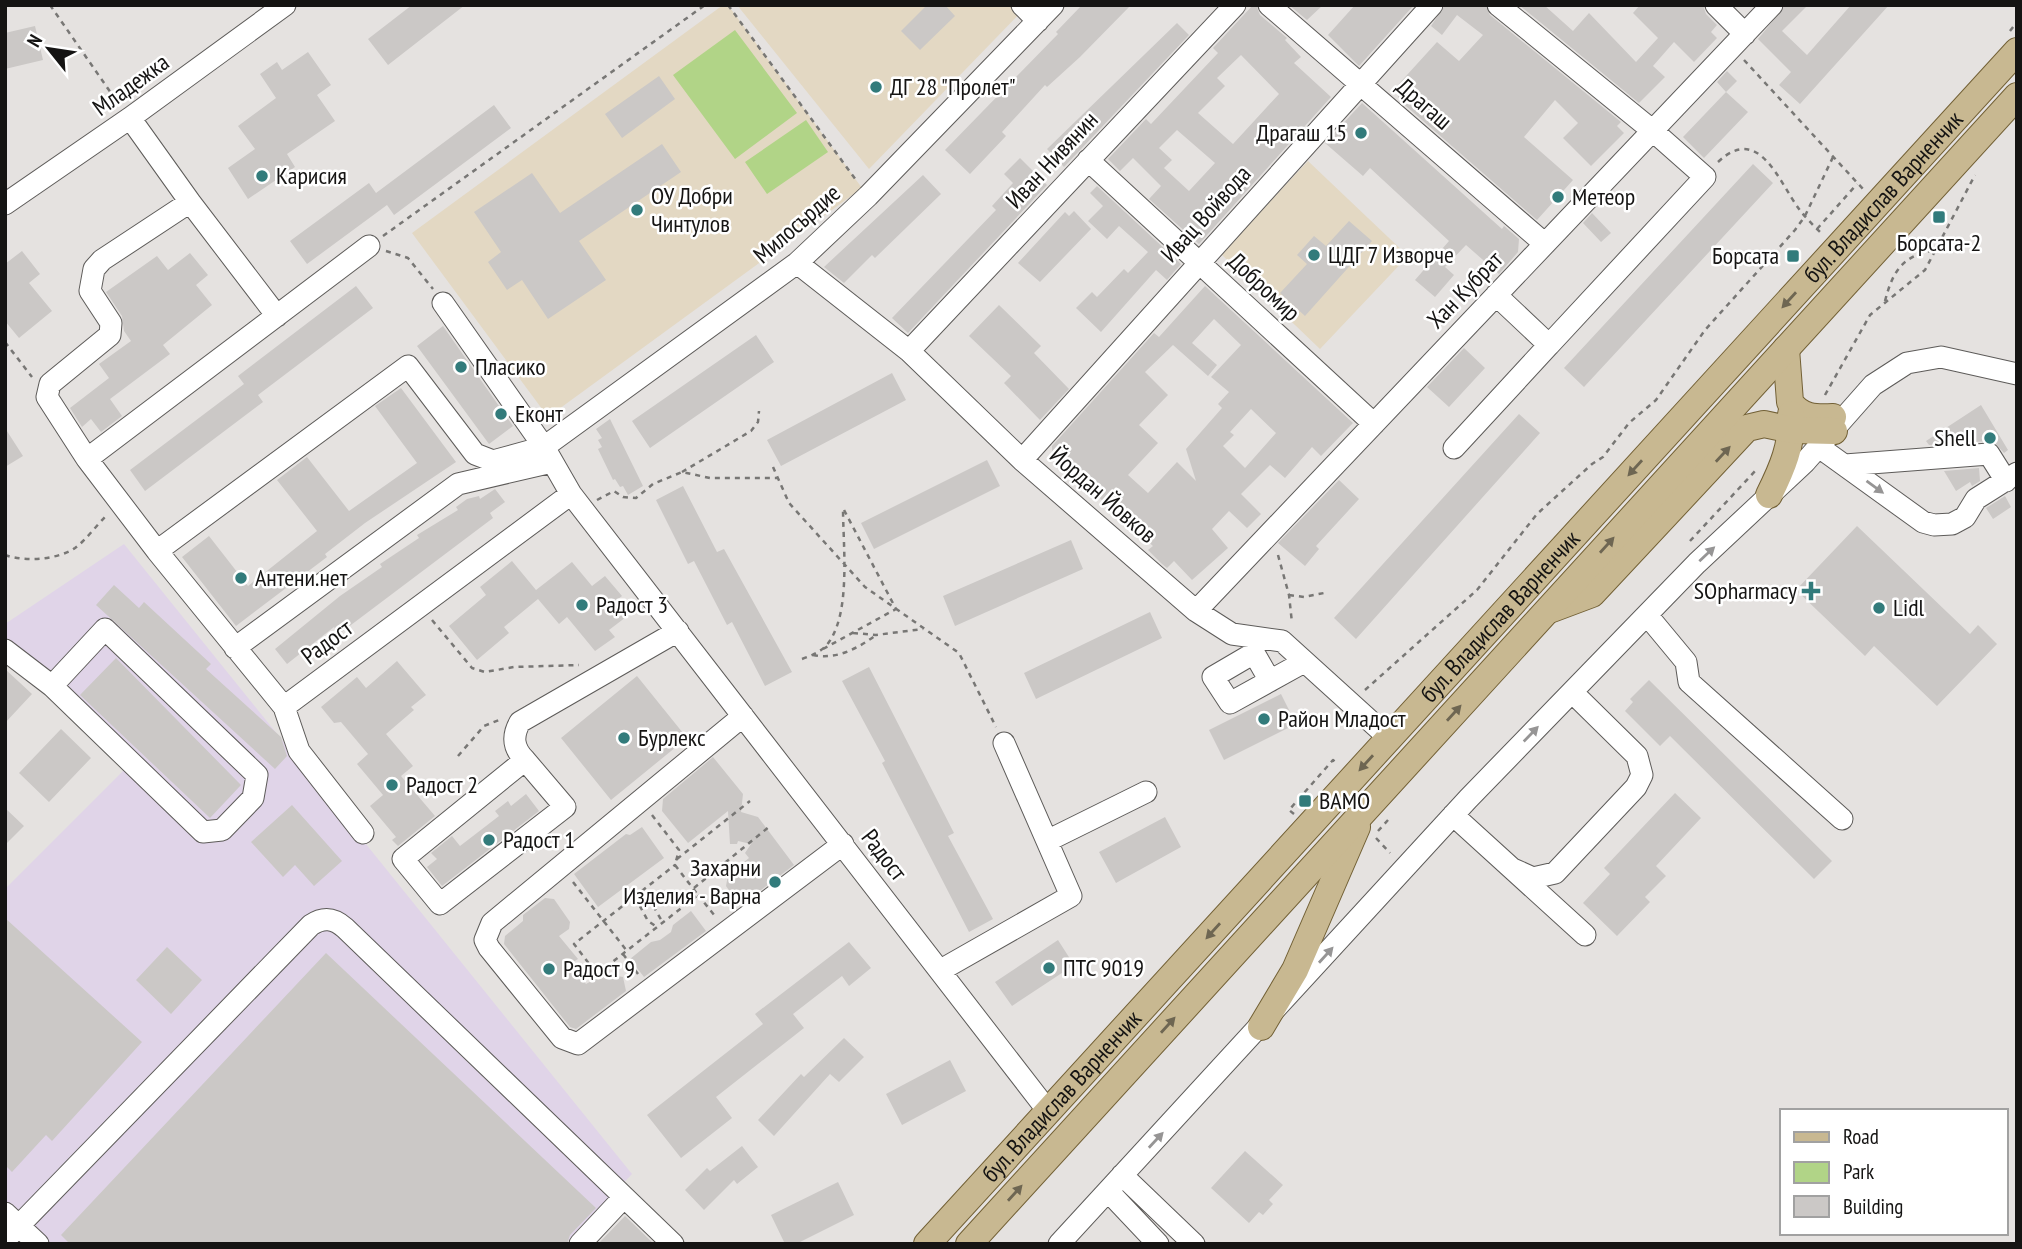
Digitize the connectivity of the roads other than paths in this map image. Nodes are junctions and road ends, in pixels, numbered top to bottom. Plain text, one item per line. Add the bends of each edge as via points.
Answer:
1 (1022, 5) edge
2 (1235, 5) edge
3 (1269, 5) edge
4 (1432, 5) edge
5 (1498, 5) edge
6 (1716, 5) edge
7 (1772, 5) edge
8 (273, 9) edge
9 (1046, 13) edge
10 (1739, 40) junction
11 (2017, 51) edge
12 (1361, 84) junction
13 (2017, 96) edge
14 (130, 118) junction
15 (1653, 131) junction
16 (1088, 160) junction
17 (190, 202) junction
18 (5, 204) edge
19 (1545, 244) junction
20 (369, 246) road end
21 (1198, 262) junction
22 (797, 263) junction
23 (1496, 295) junction
24 (443, 303) road end
25 (277, 316) junction
26 (1549, 345) junction
27 (1786, 349) junction
28 (909, 351) junction
29 (2017, 374) edge
30 (1790, 402) junction
31 (1374, 424) junction
32 (1792, 430) junction
33 (1833, 432) junction
34 (1454, 448) dead end
35 (548, 455) junction
36 (87, 458) junction
37 (1022, 460) junction
38 (1845, 465) junction
39 (2011, 477) edge
40 (1769, 495) junction
41 (577, 501) junction
42 (157, 551) junction
43 (1196, 611) junction
44 (1547, 611) junction
45 (1647, 615) junction
46 (678, 631) junction
47 (235, 648) junction
48 (5, 650) edge
49 (1304, 662) junction
50 (1270, 681) dead end
51 (52, 686) junction
52 (1572, 692) junction
53 (284, 707) junction
54 (743, 716) junction
55 (1389, 738) junction
56 (1004, 743) road end
57 (525, 760) junction
58 (1146, 792) dead end
59 (1364, 811) junction
60 (1453, 815) junction
61 (1842, 819) dead end
62 (363, 833) dead end
63 (1047, 841) junction
64 (843, 844) junction
65 (1513, 869) junction
66 (1585, 935) dead end
67 (941, 970) junction
68 (1261, 1027) junction
69 (1048, 1111) junction
70 (1122, 1175) junction
71 (1108, 1191) junction
72 (624, 1197) junction
73 (10, 1226) edge
74 (38, 1244) edge
75 (580, 1244) edge
76 (673, 1244) edge
77 (927, 1244) edge
78 (969, 1244) edge
79 (1059, 1244) edge
80 (1158, 1244) edge
81 (1194, 1244) edge

1 - 9 street
2 - 16 street, Иван Нивянин
3 - 12 street, Драгаш
4 - 12 street, Ивац Войвода
5 - 15 street
6 - 10 street
7 - 10 street, Хан Кубрат
8 - 14 street, Младежка
9 - 22 street, Милосърдие via 868,197
10 - 15 street, Хан Кубрат
11 -> 55 main road, бул. Владислав Варненчик
12 - 19 street, Драгаш
12 - 21 street, Ивац Войвода
13 - 27 main road, бул. Владислав Варненчик
14 - 17 street
14 - 18 street, Младежка
15 - 19 street, Хан Кубрат
15 - 26 street via 1704,177
16 - 21 street, Добромир
16 - 28 street, Иван Нивянин
17 - 25 street
17 - 36 street via 94,269 90,291 111,323 110,335 47,391 50,404
19 - 23 street, Хан Кубрат
20 - 25 street
21 - 31 street, Добромир
21 - 37 street, Ивац Войвода
22 - 28 street, Йордан Йовков
22 - 35 street, Милосърдие
23 - 26 street
23 - 31 street, Хан Кубрат
24 - 35 street, Радост
25 - 36 street
26 - 34 street
27 - 30 main road
44 -> 27 main road, бул. Владислав Варненчик
28 - 37 street, Йордан Йовков
29 - 33 street via 1941,356 1907,363 1872,385
30 - 32 main road
30 - 33 main road via 1798,413
31 - 43 street, Хан Кубрат
32 - 33 main road
32 - 40 main road
44 -> 32 main road via 1592,594 1747,428 1764,424
33 - 38 street
33 - 40 street
35 - 41 street, Радост
35 - 42 street via 493,461 475,454 408,366
35 - 47 street via 458,485
36 - 42 street
37 - 43 street, Йордан Йовков
38 - 39 street via 1989,454
38 -> 39 street via 1923,522 1934,525 1952,524 1965,517 1976,499
45 -> 40 street
41 - 46 street, Радост
41 - 53 street, Радост via 413,611
42 - 47 street
43 - 49 street, Йордан Йовков via 1232,634 1282,640
59 -> 44 main road, бул. Владислав Варненчик
45 - 52 street
45 - 61 street via 1686,662 1689,682
46 - 54 street, Радост
46 - 57 street via 520,722 516,747
47 - 53 street
48 - 51 street
49 - 50 street
49 - 55 street, Йордан Йовков
51 - 51 street via 105,629 257,775 253,798 222,830 203,832
60 -> 52 street
52 - 65 street via 1637,756 1642,775 1555,873 1533,878
53 - 62 street via 299,751
54 - 64 street, Радост
54 - 64 street via 492,923 485,940 489,948 569,1043 587,1041
55 -> 69 main road, бул. Владислав Варненчик
56 - 63 street
57 - 57 street via 565,807 440,904 403,859
58 - 63 street
59 - 68 main road via 1295,970
78 -> 59 main road, бул. Владислав Варненчик
60 - 65 street
68 -> 60 street
63 - 67 street via 1072,896
64 - 67 street, Радост
65 - 66 street
67 - 69 street, Радост
70 -> 68 street
69 - 77 main road, бул. Владислав Варненчик
70 - 71 street
70 - 81 street
71 - 79 street
71 - 80 street
72 - 73 street via 345,928 324,919 311,925
72 - 75 street
72 - 76 street
73 - 74 street

